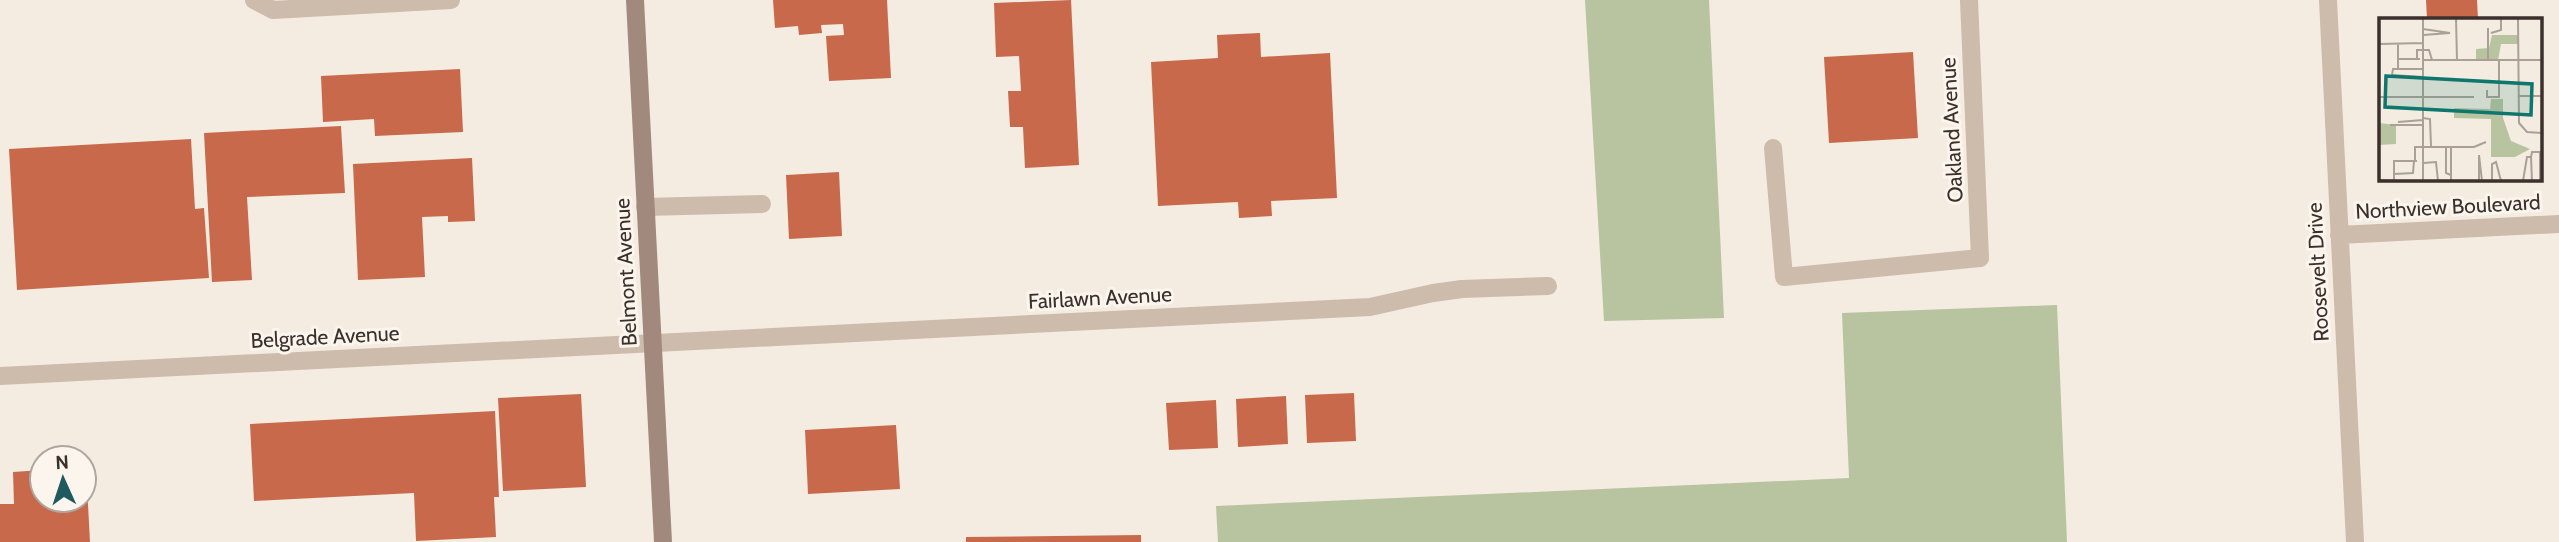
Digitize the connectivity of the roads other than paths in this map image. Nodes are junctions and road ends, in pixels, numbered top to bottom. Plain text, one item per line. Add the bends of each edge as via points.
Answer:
1 (254, 0) edge
2 (451, 0) edge
3 (635, 0) edge
4 (1969, 0) edge
5 (2328, 0) edge
6 (1773, 148) dead end
7 (762, 204) dead end
8 (645, 207) junction
9 (2559, 224) edge
10 (2339, 235) junction
11 (1548, 286) dead end
12 (653, 344) junction
13 (0, 376) edge
14 (663, 542) edge
15 (2355, 542) edge

1 - 2 street via 273,10
3 - 8 main road, Belmont Avenue
4 - 6 street, Oakland Avenue via 1980,258 1784,277
5 - 10 street, Roosevelt Drive
7 - 8 street
8 - 12 main road, Belmont Avenue
9 - 10 street, Northview Boulevard
10 - 15 street, Roosevelt Drive
11 - 12 street, Fairlawn Avenue via 1442,292 1370,307
12 - 13 street, Belgrade Avenue
12 - 14 main road, Belmont Avenue

